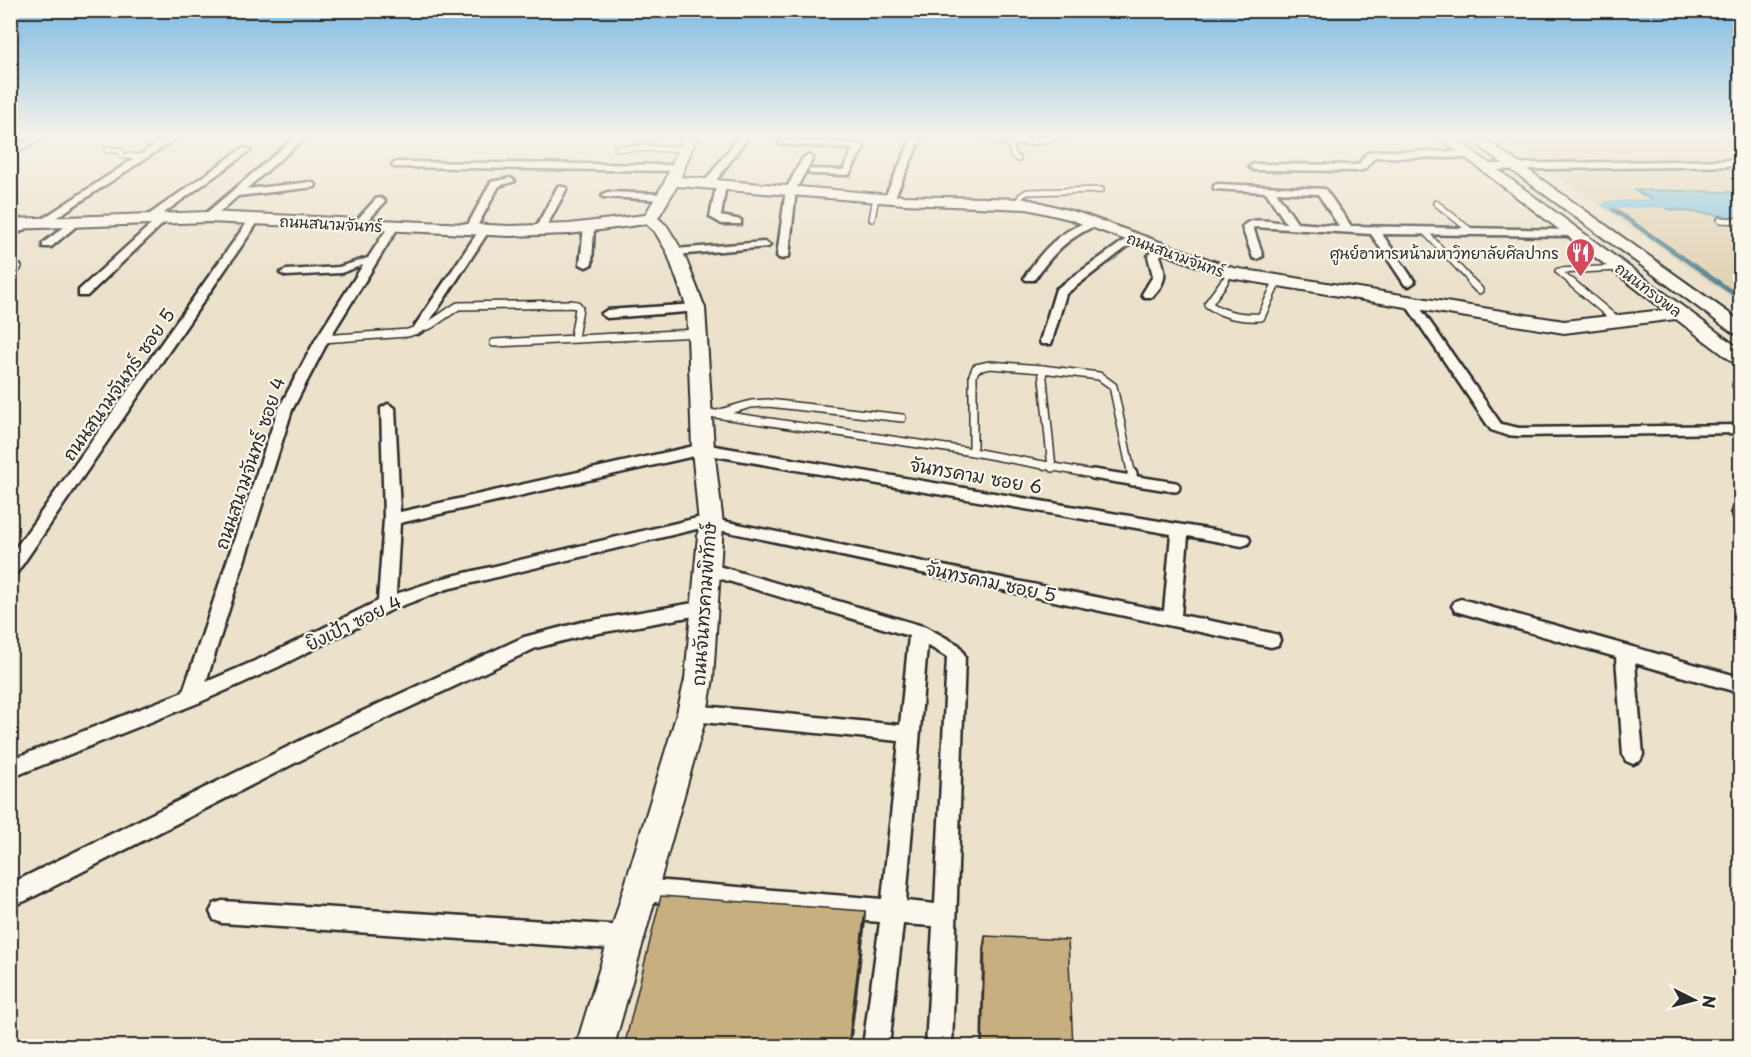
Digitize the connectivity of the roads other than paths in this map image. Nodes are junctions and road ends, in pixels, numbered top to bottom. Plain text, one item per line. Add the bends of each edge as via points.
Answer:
1 (100, 184) edge
2 (201, 184) edge
3 (244, 184) edge
4 (495, 184) edge
5 (633, 184) edge
6 (668, 184) edge
7 (715, 184) edge
8 (731, 184) edge
9 (800, 184) edge
10 (802, 184) edge
11 (891, 184) edge
12 (1508, 184) edge
13 (1540, 184) edge
14 (311, 185) dead end
15 (1218, 187) dead end
16 (562, 188) dead end
17 (1269, 189) junction
18 (797, 190) junction
19 (1101, 190) dead end
20 (234, 193) junction
21 (607, 195) dead end
22 (883, 198) junction
23 (380, 201) dead end
24 (1436, 203) dead end
25 (1018, 204) junction
26 (157, 218) junction
27 (208, 218) junction
28 (255, 219) junction
29 (650, 219) junction
30 (872, 219) dead end
31 (1720, 220) dead end
32 (76, 221) junction
33 (1740, 221) edge
34 (737, 222) dead end
35 (41, 223) junction
36 (1093, 223) junction
37 (17, 224) edge
38 (358, 225) junction
39 (394, 226) junction
40 (1293, 226) junction
41 (589, 227) junction
42 (1347, 229) junction
43 (477, 231) junction
44 (539, 231) junction
45 (1374, 231) junction
46 (1424, 231) junction
47 (1472, 232) junction
48 (1574, 232) junction
49 (10, 235) edge
50 (1132, 238) junction
51 (47, 245) dead end
52 (764, 245) dead end
53 (1160, 248) junction
54 (675, 252) junction
55 (783, 256) dead end
56 (1257, 256) dead end
57 (371, 261) junction
58 (586, 264) dead end
59 (10, 265) edge
60 (1621, 268) junction
61 (286, 273) dead end
62 (1230, 273) junction
63 (1030, 278) dead end
64 (10, 279) edge
65 (1277, 281) junction
66 (1409, 282) dead end
67 (1479, 290) dead end
68 (83, 293) dead end
69 (1148, 294) dead end
70 (1410, 302) junction
71 (607, 314) dead end
72 (1686, 317) junction
73 (697, 320) junction
74 (1617, 321) junction
75 (1734, 324) edge
76 (418, 330) junction
77 (574, 338) junction
78 (322, 339) junction
79 (1046, 341) dead end
80 (494, 343) dead end
81 (1740, 358) edge
82 (1042, 369) junction
83 (1740, 382) edge
84 (1740, 390) edge
85 (388, 408) dead end
86 (709, 413) junction
87 (902, 418) dead end
88 (1740, 429) edge
89 (703, 449) junction
90 (973, 452) junction
91 (1052, 468) junction
92 (1133, 481) junction
93 (1175, 487) dead end
94 (392, 519) junction
95 (711, 522) junction
96 (1180, 530) junction
97 (1242, 540) dead end
98 (708, 569) junction
99 (10, 570) edge
100 (387, 604) junction
101 (1461, 606) dead end
102 (705, 608) junction
103 (1172, 618) junction
104 (919, 632) junction
105 (1271, 640) dead end
106 (1625, 652) junction
107 (1740, 686) edge
108 (191, 697) junction
109 (692, 713) junction
110 (910, 734) junction
111 (1633, 755) dead end
112 (10, 769) edge
113 (642, 890) junction
114 (17, 894) dead end
115 (222, 912) dead end
116 (893, 912) junction
117 (946, 916) junction
118 (626, 938) junction
119 (595, 1047) edge
120 (876, 1047) edge
121 (939, 1047) edge

1 - 35 street
2 - 26 street
3 - 20 street
4 - 43 street
5 - 21 street
6 - 29 street
7 - 34 street via 715,218
8 - 18 street, ถนนสนามจันทร์
9 - 18 street
10 - 18 street
11 - 22 street
12 - 48 street, ถนนทรงพล
13 - 75 street, ถนนทรงพล
14 - 20 street
15 - 17 street
16 - 44 street
17 - 40 street
17 - 42 street via 1324,192
18 - 22 street, ถนนสนามจันทร์
18 - 55 street
19 - 25 lane via 1027,192
20 - 27 street
22 - 25 street, ถนนสนามจันทร์
22 - 30 lane
23 - 38 street
24 - 47 lane
25 - 36 street, ถนนสนามจันทร์
26 - 27 street, ถนนสนามจันทร์
26 - 32 street, ถนนสนามจันทร์
26 - 68 street
27 - 28 street, ถนนสนามจันทร์
28 - 38 street, ถนนสนามจันทร์
28 - 99 street, ถนนสนามจันทร์ ซอย 5
29 - 41 street, ถนนสนามจันทร์
29 - 54 street, ถนนจันทรคามพิทักษ์
31 - 33 lane
32 - 35 street, ถนนสนามจันทร์
32 - 51 street
35 - 37 street, ถนนสนามจันทร์
36 - 50 street, ถนนสนามจันทร์
36 - 63 street via 1052,247
37 - 49 street
38 - 39 street, ถนนสนามจันทร์
39 - 43 street, ถนนสนามจันทร์
39 - 57 street, ถนนสนามจันทร์ ซอย 4
40 - 42 street
40 - 56 street via 1250,224 1247,227
41 - 44 street, ถนนสนามจันทร์
41 - 58 street
42 - 45 street
43 - 44 street, ถนนสนามจันทร์
43 - 76 street
45 - 46 street
45 - 66 street
46 - 47 street
46 - 67 lane
47 - 48 street
48 - 60 street, ถนนทรงพล
50 - 53 street, ถนนสนามจันทร์
50 - 79 street via 1060,292
52 - 54 street
53 - 62 street, ถนนสนามจันทร์
53 - 69 street via 1155,256 1160,281
54 - 73 street, ถนนจันทรคามพิทักษ์
57 - 61 street via 341,270
57 - 78 street, ถนนสนามจันทร์ ซอย 4
59 - 64 lane via 19,267
60 - 72 street, ถนนทรงพล
60 - 74 lane via 1558,271
62 - 65 street, ถนนสนามจันทร์
62 - 65 lane via 1208,304 1215,310 1261,317
65 - 70 street, ถนนสนามจันทร์
70 - 74 street, ถนนสนามจันทร์ via 1564,327
70 - 88 street via 1496,427 1506,431
71 - 73 street
72 - 74 street, ถนนสนามจันทร์
72 - 75 street, ถนนสนามจันทร์
72 - 81 street, ถนนทรงพล
73 - 77 lane
73 - 86 street, ถนนจันทรคามพิทักษ์
76 - 77 lane via 459,306 570,304 579,308
76 - 78 lane
77 - 80 lane
78 - 108 street, ถนนสนามจันทร์ ซอย 4 via 285,410
82 - 90 lane via 990,365 976,368
82 - 91 lane
82 - 92 lane via 1093,375 1113,386
83 - 84 lane via 1736,385
85 - 94 street
86 - 87 lane via 768,403
86 - 89 street, ถนนจันทรคามพิทักษ์
86 - 90 lane
89 - 94 street
89 - 95 street, ถนนจันทรคามพิทักษ์
89 - 96 street, จันทรคาม ซอย 6
90 - 91 lane
91 - 92 lane
92 - 93 lane
94 - 100 street
95 - 98 street, ถนนจันทรคามพิทักษ์
95 - 100 street, ยิงเป้า ซอย 4 via 444,584
95 - 103 street, จันทรคาม ซอย 5
96 - 97 street, จันทรคาม ซอย 6
96 - 103 street
98 - 102 street, ถนนจันทรคามพิทักษ์
98 - 104 street
100 - 108 street, ยิงเป้า ซอย 4
101 - 106 street
102 - 109 street, ถนนจันทรคามพิทักษ์
102 - 114 street via 531,642 333,734
103 - 105 street, จันทรคาม ซอย 5
104 - 110 street
104 - 117 street via 952,650 957,663
106 - 107 street
106 - 111 street
108 - 112 street, ยิงเป้า ซอย 4
109 - 110 street
109 - 113 street, ถนนจันทรคามพิทักษ์
110 - 116 street
113 - 116 street
113 - 118 street, ถนนจันทรคามพิทักษ์
115 - 118 street
116 - 117 street
116 - 120 street
117 - 121 street
118 - 119 street, ถนนจันทรคามพิทักษ์

